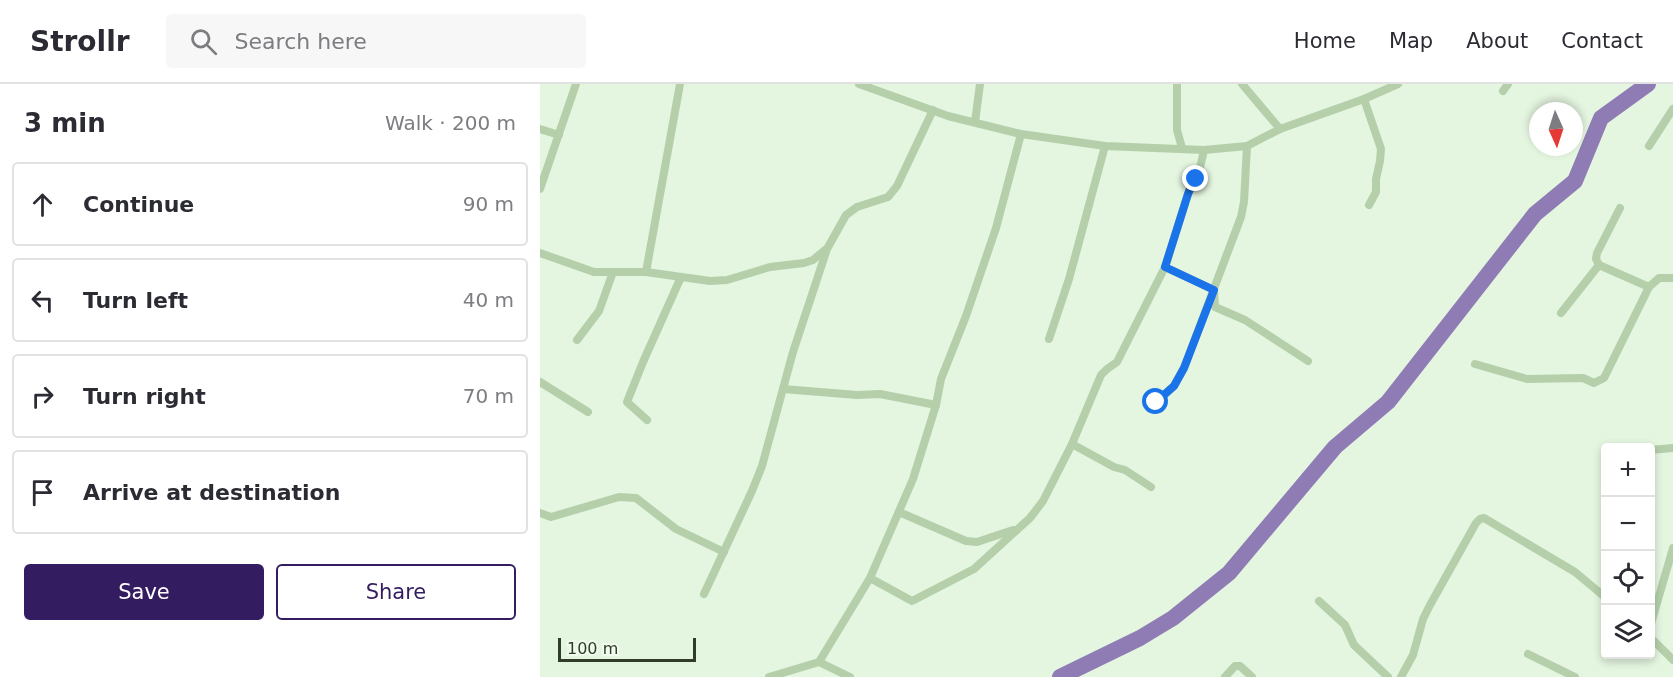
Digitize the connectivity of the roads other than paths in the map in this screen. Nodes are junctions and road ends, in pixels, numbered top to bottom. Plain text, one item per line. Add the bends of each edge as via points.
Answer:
1 (576, 84) edge
2 (680, 84) edge
3 (859, 84) edge
4 (980, 84) edge
5 (1177, 84) edge
6 (1242, 84) edge
7 (1398, 84) edge
8 (1364, 99) junction
9 (1673, 109) edge
10 (933, 110) junction
11 (975, 122) junction
12 (540, 129) edge
13 (1280, 129) junction
14 (1021, 134) junction
15 (559, 135) junction
16 (1105, 146) junction
17 (1247, 146) junction
18 (1649, 146) dead end
19 (1182, 148) junction
20 (1204, 150) junction
21 (540, 189) edge
22 (1369, 204) dead end
23 (1620, 208) dead end
24 (826, 249) junction
25 (540, 253) edge
26 (1599, 265) junction
27 (1165, 267) junction
28 (613, 272) junction
29 (646, 273) junction
30 (681, 277) junction
31 (1673, 278) edge
32 (1649, 287) junction
33 (1214, 290) junction
34 (1561, 313) dead end
35 (1048, 339) dead end
36 (577, 340) dead end
37 (1308, 361) dead end
38 (1475, 364) dead end
39 (540, 382) edge
40 (783, 389) junction
41 (1156, 402) dead end
42 (936, 405) junction
43 (588, 412) dead end
44 (647, 420) dead end
45 (1072, 444) junction
46 (1673, 448) edge
47 (1655, 450) edge
48 (1151, 487) dead end
49 (899, 512) junction
50 (540, 513) edge
51 (1017, 529) junction
52 (1673, 548) edge
53 (724, 552) junction
54 (870, 578) junction
55 (704, 594) dead end
56 (1601, 595) edge
57 (1319, 601) dead end
58 (1655, 610) edge
59 (1655, 642) edge
60 (1528, 654) dead end
61 (1673, 660) edge
62 (819, 662) junction
63 (769, 677) edge
64 (850, 677) edge
65 (1225, 677) edge
66 (1252, 677) edge
67 (1388, 677) edge
68 (1401, 677) edge
69 (1575, 677) edge

1 - 15 street
2 - 29 street
3 - 10 street
4 - 11 street
5 - 19 street via 1177,130
6 - 13 street
7 - 8 street
8 - 13 street
8 - 22 street via 1381,149 1376,192
9 - 18 street
10 - 11 street
10 - 24 street via 897,186 888,197 856,207 846,215
11 - 14 street
12 - 15 street
13 - 17 street
14 - 16 street
14 - 42 street via 996,228
15 - 21 street
16 - 19 street
16 - 35 street via 1069,279
17 - 20 street
17 - 33 street via 1241,217
19 - 20 street
20 - 27 street
23 - 26 street via 1597,253
24 - 30 street via 804,263 770,267 728,280
24 - 40 street
25 - 28 street via 594,272
26 - 32 street
26 - 34 street
27 - 33 street
27 - 45 street via 1118,362 1101,375
28 - 29 street
28 - 36 street via 599,311
29 - 30 street
30 - 44 street via 627,402
31 - 32 street via 1659,278
32 - 38 street via 1604,378 1594,383 1583,378 1527,379
33 - 37 street via 1215,307 1245,320
33 - 41 street via 1184,368 1174,386
39 - 43 street
40 - 42 street via 880,394
40 - 53 street via 762,466
42 - 49 street
45 - 48 street
45 - 51 street via 1043,501
46 - 47 street
49 - 51 street via 966,541 977,542
49 - 54 street
50 - 53 street via 551,517 619,497 636,498 676,529
51 - 54 street via 974,569 912,601
52 - 58 street
53 - 55 street
54 - 62 street
56 - 68 street via 1575,572 1480,519 1430,605
57 - 67 street via 1345,625 1354,645
59 - 61 street
60 - 69 street
62 - 63 street
62 - 64 street
65 - 66 street via 1235,666

